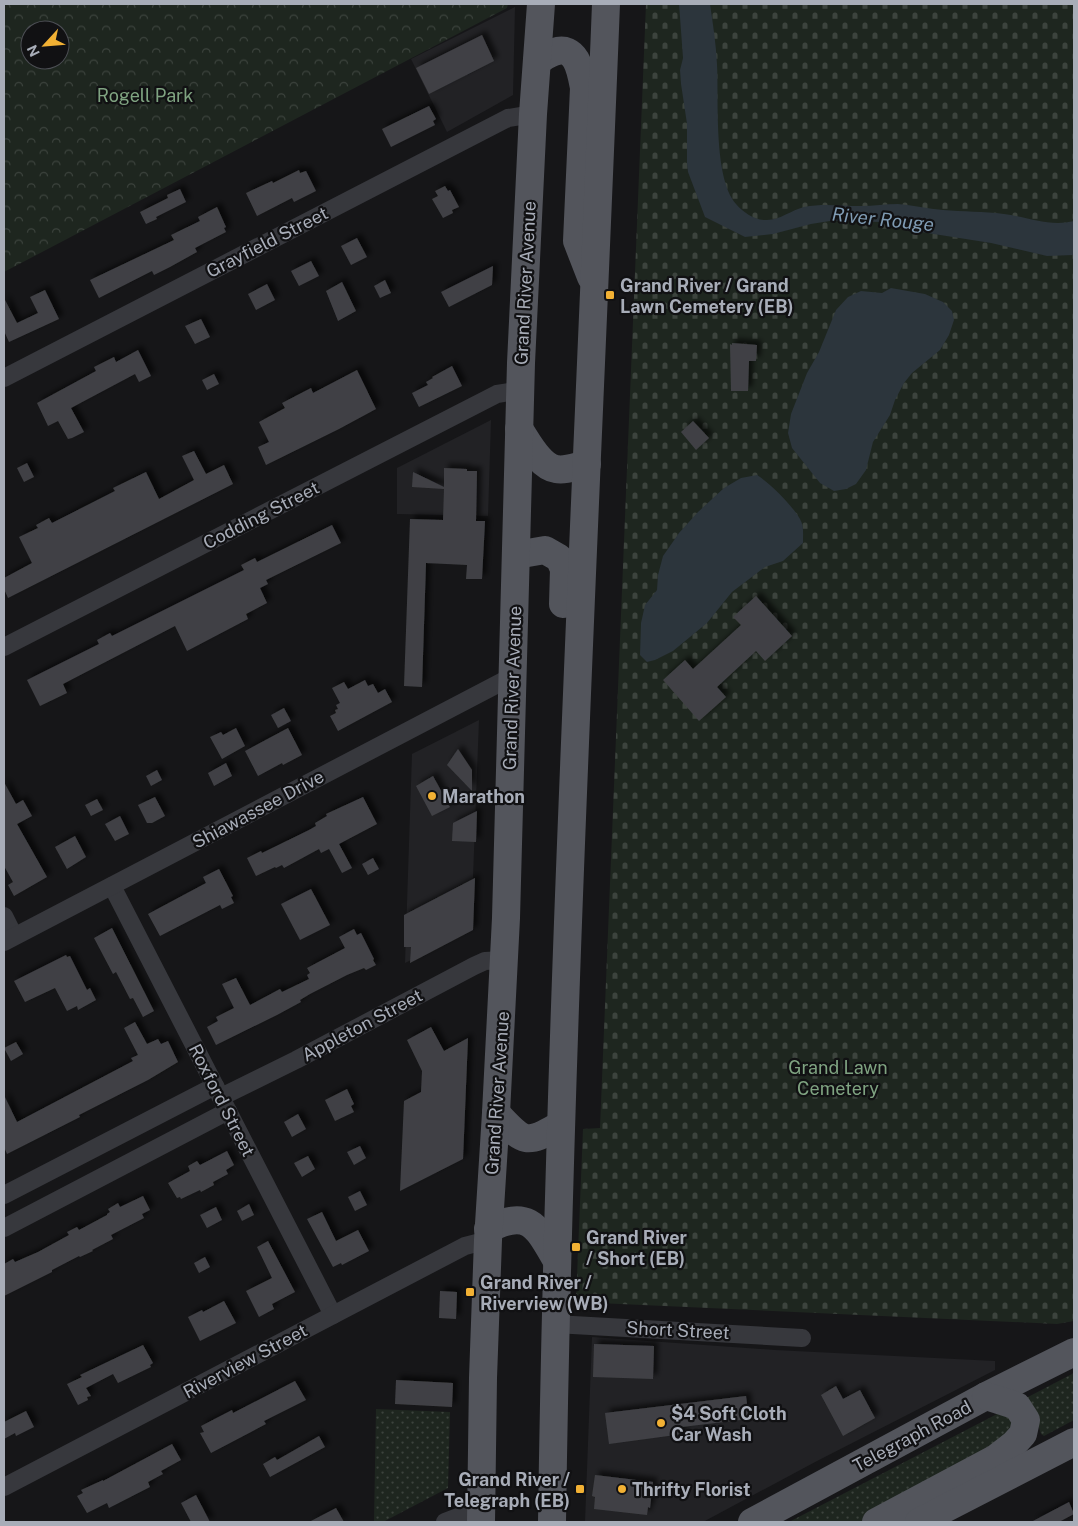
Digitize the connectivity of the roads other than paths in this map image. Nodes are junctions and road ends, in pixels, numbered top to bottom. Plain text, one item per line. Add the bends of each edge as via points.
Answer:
1 (541, 4) edge
2 (606, 4) edge
3 (537, 62) junction
4 (533, 114) junction
5 (595, 288) junction
6 (4, 378) edge
7 (520, 390) junction
8 (519, 429) junction
9 (587, 464) junction
10 (516, 555) junction
11 (4, 647) edge
12 (511, 676) junction
13 (572, 832) junction
14 (112, 886) junction
15 (4, 916) edge
16 (9, 939) edge
17 (504, 960) junction
18 (221, 1098) junction
19 (496, 1113) junction
20 (560, 1125) junction
21 (4, 1195) edge
22 (4, 1228) edge
23 (488, 1234) junction
24 (557, 1261) junction
25 (333, 1315) junction
26 (555, 1324) junction
27 (802, 1338) dead end
28 (1074, 1352) edge
29 (986, 1396) junction
30 (1074, 1442) edge
31 (4, 1487) edge
32 (482, 1515) edge
33 (445, 1522) edge
34 (552, 1522) edge
35 (752, 1522) edge
36 (876, 1522) edge
37 (919, 1522) edge

1 - 3 main road, Grand River Avenue
2 - 5 main road
3 - 4 main road, Grand River Avenue
3 - 5 main road via 561,51 574,57 580,67 584,88 577,241
4 - 6 street, Grayfield Street via 508,118
4 - 7 main road, Grand River Avenue
5 - 9 main road
7 - 8 main road, Grand River Avenue
7 - 11 street, Codding Street via 497,394
8 - 9 main road via 539,458 550,467 557,470
8 - 10 main road, Grand River Avenue
9 - 13 main road
10 - 12 main road, Grand River Avenue
10 - 13 main road via 545,550 559,558 564,569 556,758
12 - 14 street, Shiawassee Drive
12 - 17 main road, Grand River Avenue
13 - 20 main road
14 - 16 street, Shiawassee Drive
14 - 18 street, Roxford Street
15 - 16 street
17 - 18 street, Appleton Street via 474,966
17 - 19 main road, Grand River Avenue
18 - 21 street, Appleton Street
18 - 22 street, Appleton Street
18 - 25 street, Roxford Street
19 - 20 main road via 523,1138 533,1140
19 - 23 main road, Grand River Avenue
20 - 24 main road
23 - 24 main road via 502,1222 521,1219 535,1226
23 - 25 street, Riverview Street
23 - 32 main road, Grand River Avenue
24 - 26 main road
25 - 31 street, Riverview Street
26 - 27 street, Short Street
26 - 34 main road
28 - 29 main road, Telegraph Road
29 - 35 main road, Telegraph Road
29 - 36 main road via 1018,1406 1026,1420 1023,1434 996,1458
30 - 37 main road
32 - 33 street

